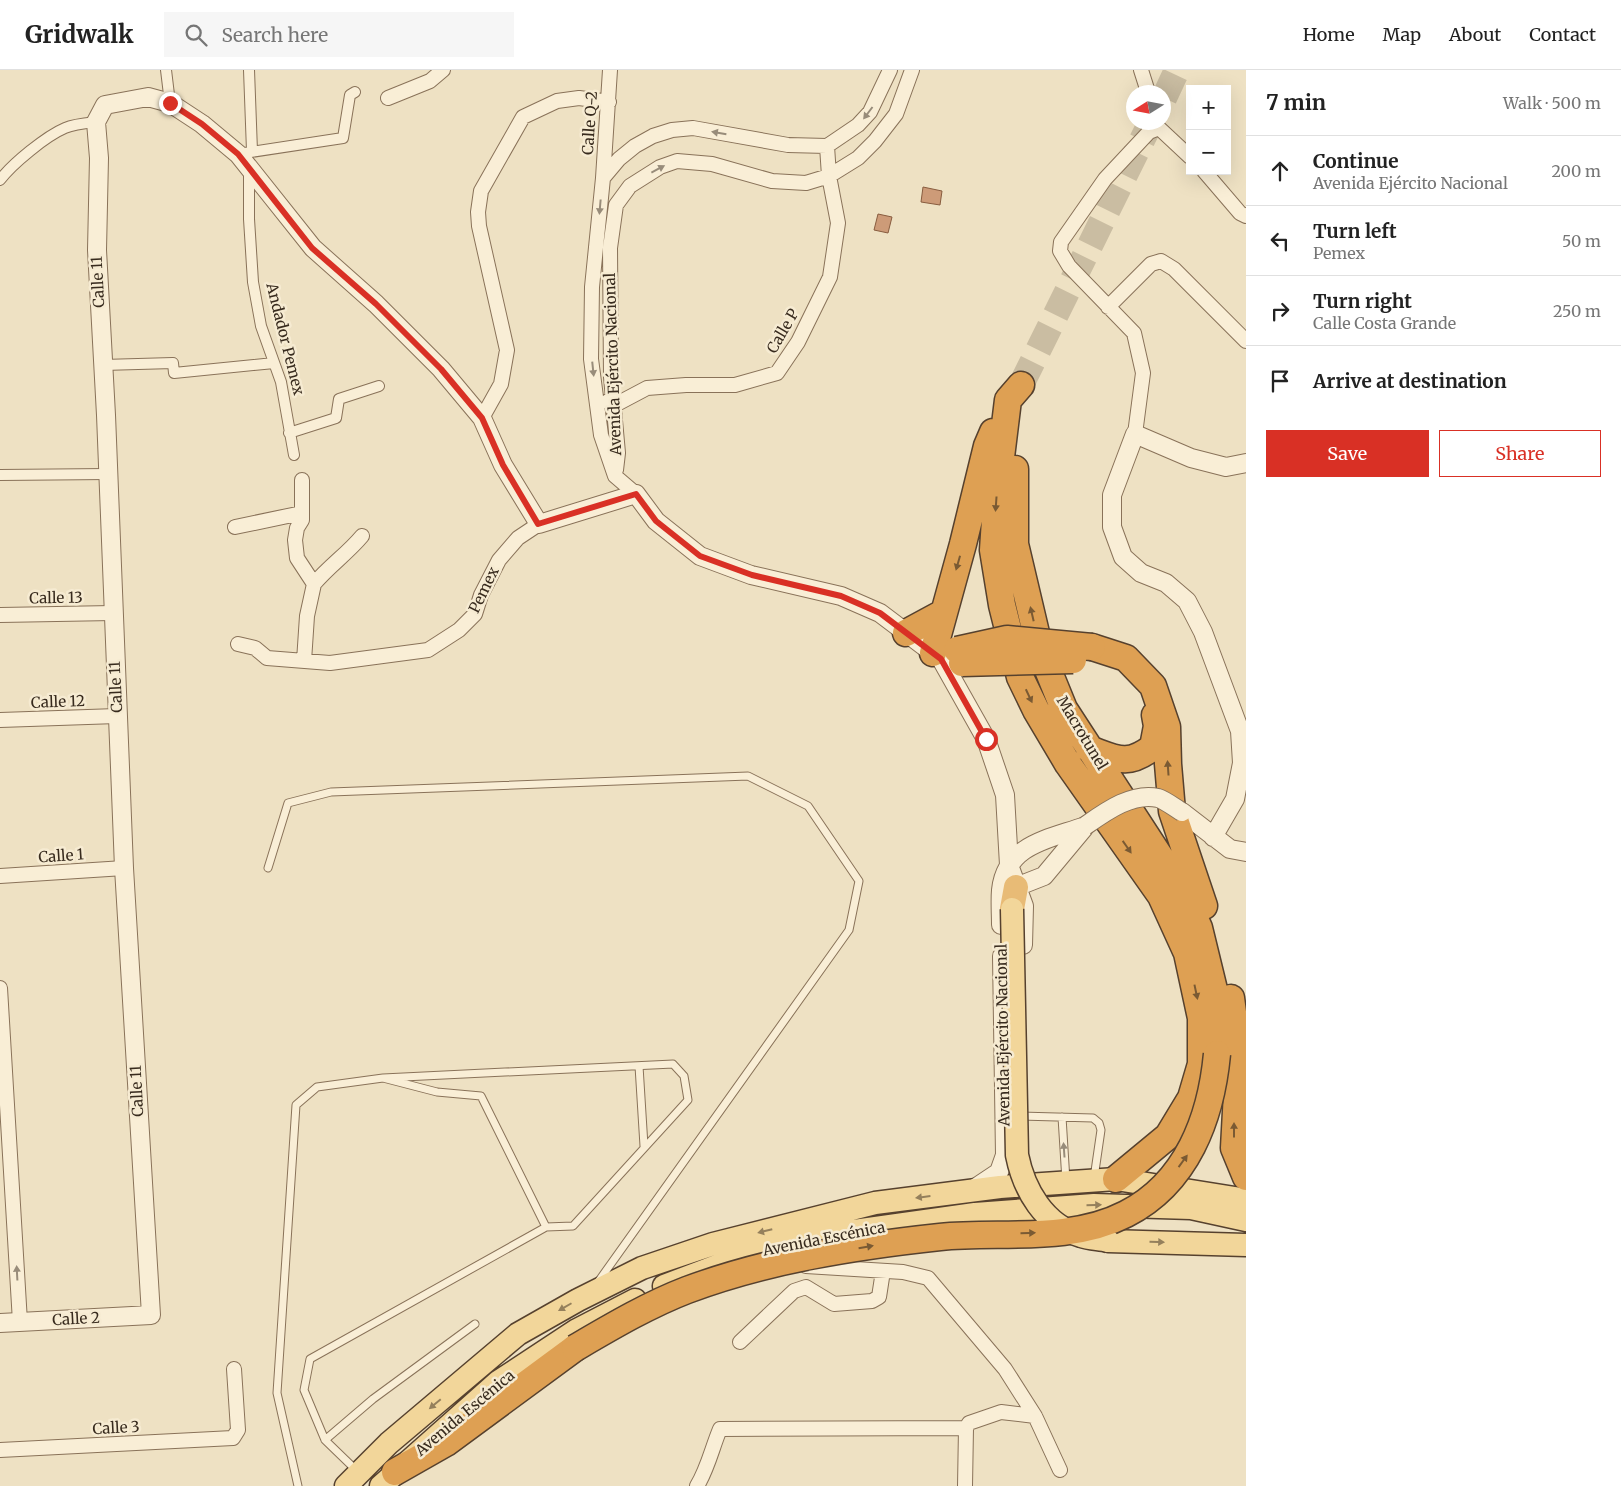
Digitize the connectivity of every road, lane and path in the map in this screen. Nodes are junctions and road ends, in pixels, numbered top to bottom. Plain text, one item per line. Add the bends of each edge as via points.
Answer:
1 (166, 70) edge
2 (249, 70) edge
3 (444, 70) edge
4 (610, 70) edge
5 (890, 70) edge
6 (912, 70) edge
7 (1140, 70) edge
8 (427, 76) edge
9 (1145, 85) edge
10 (355, 92) dead end
11 (388, 98) dead end
12 (609, 102) junction
13 (170, 103) junction
14 (96, 122) junction
15 (1152, 130) edge
16 (1163, 130) edge
17 (827, 146) junction
18 (245, 152) junction
19 (1186, 153) edge
20 (249, 170) junction
21 (1207, 175) edge
22 (828, 176) junction
23 (603, 178) junction
24 (0, 180) edge
25 (1246, 216) edge
26 (1108, 307) junction
27 (1246, 342) edge
28 (274, 363) junction
29 (103, 365) junction
30 (379, 386) dead end
31 (595, 389) junction
32 (1016, 392) junction
33 (613, 406) junction
34 (482, 418) junction
35 (289, 433) junction
36 (1135, 434) junction
37 (294, 455) dead end
38 (1246, 463) edge
39 (108, 474) junction
40 (0, 475) edge
41 (615, 476) junction
42 (302, 480) dead end
43 (636, 494) junction
44 (302, 513) junction
45 (538, 524) junction
46 (235, 527) dead end
47 (362, 536) dead end
48 (314, 584) junction
49 (113, 613) junction
50 (943, 613) junction
51 (0, 615) edge
52 (906, 633) junction
53 (238, 644) dead end
54 (1094, 654) junction
55 (948, 658) junction
56 (304, 661) junction
57 (117, 716) junction
58 (0, 720) edge
59 (1089, 749) junction
60 (1086, 826) junction
61 (1214, 837) junction
62 (1246, 852) edge
63 (1009, 864) junction
64 (124, 868) junction
65 (268, 868) dead end
66 (0, 876) edge
67 (1187, 882) junction
68 (1016, 886) junction
69 (1012, 909) joint
70 (1208, 935) junction
71 (0, 988) edge
72 (639, 1066) junction
73 (383, 1078) junction
74 (1004, 1116) junction
75 (1022, 1116) junction
76 (1062, 1117) junction
77 (644, 1146) junction
78 (1246, 1177) edge
79 (1105, 1180) junction
80 (1056, 1184) junction
81 (972, 1190) junction
82 (1246, 1200) edge
83 (1246, 1220) edge
84 (546, 1227) junction
85 (1246, 1244) edge
86 (711, 1267) junction
87 (883, 1271) junction
88 (591, 1293) junction
89 (151, 1315) joint
90 (20, 1322) junction
91 (0, 1323) edge
92 (475, 1324) dead end
93 (740, 1342) dead end
94 (234, 1369) dead end
95 (1034, 1416) junction
96 (966, 1428) junction
97 (324, 1440) junction
98 (0, 1450) edge
99 (1060, 1470) dead end
100 (388, 1479) edge
101 (352, 1480) edge
102 (298, 1486) edge
103 (698, 1486) edge
104 (965, 1486) edge

1 - 13 street
2 - 18 street
3 - 8 street
4 - 12 street, Calle Q-2
5 -> 17 street via 870,112 858,125
6 - 22 street, Avenida Ejército Nacional via 896,114 875,141 858,158
7 - 9 street
8 - 11 street
10 - 18 street via 350,95 343,138
12 - 23 street, Calle Q-2
12 - 34 street via 579,98 557,101 523,117 481,191 479,226 507,350 501,384
13 - 14 street via 148,96 104,105
13 - 18 street
14 - 24 street via 65,128 44,141
14 - 29 street, Calle 11 via 99,158 96,250
15 - 26 street via 1105,179 1061,242 1060,251 1068,266
16 - 19 street
17 - 22 street, Calle P
17 -> 23 street via 788,145 693,128 672,130 635,146
18 - 20 street
20 - 28 street, Andador Pemex via 248,218 253,282 261,326
20 - 34 street via 312,248 389,317 441,369
21 - 25 street via 1240,214
22 - 33 street, Calle P via 838,223 830,277 798,342 777,373 735,385 647,388
33 -> 22 street, Avenida Ejército Nacional via 610,248 616,205 630,186 677,160 712,164 772,181 806,183
23 -> 31 street, Avenida Ejército Nacional via 592,287
26 - 27 street via 1151,264 1162,262 1174,268
26 - 36 street via 1134,333 1143,373
28 - 29 street via 174,373 173,363
28 - 35 street, Andador Pemex via 281,382
29 - 39 street, Calle 11
30 - 35 street via 339,399 336,418
31 - 33 street
31 - 41 street, Avenida Ejército Nacional via 601,435
32 -> 50 highway via 986,446
59 -> 32 highway, Macrotunel via 1064,709 1040,650 1015,544 1014,482 1020,406
32 -> 79 highway via 997,490 993,550 1002,605 1020,676 1068,764 1161,896 1187,953 1201,1018 1201,1064 1191,1098 1168,1136
33 - 41 street, Avenida Ejército Nacional via 618,453
34 - 45 street via 503,465
35 - 37 street, Andador Pemex
36 - 38 street via 1191,458 1217,465 1226,467
36 - 61 street via 1112,495 1112,527 1123,557 1141,572 1166,583 1187,601 1203,632 1240,731 1242,763 1235,799
39 - 40 street
39 - 49 street, Calle 11
41 - 43 street, Avenida Ejército Nacional
42 - 44 street
43 - 45 street, Pemex
43 - 52 street, Avenida Ejército Nacional via 656,521 700,556 752,575 841,596 880,613
44 - 46 street
44 - 48 street via 294,540 297,558
45 - 56 street, Pemex via 518,538 499,560 475,614 442,643 428,650 390,656 330,663
47 - 48 street
48 - 56 street via 307,616
49 - 51 street, Calle 13
49 - 57 street, Calle 11
50 - 52 highway
50 - 55 highway
52 - 55 street, Avenida Ejército Nacional
53 - 56 street, Pemex via 255,648 267,658
54 - 55 highway, bridge via 1007,639
54 - 59 highway via 1130,675 1153,698 1157,726 1153,747 1139,757 1117,759
67 -> 54 highway via 1172,811 1167,727 1154,686 1126,658
55 - 63 street, Avenida Ejército Nacional via 986,739 1005,794
57 - 58 street, Calle 12
57 - 64 street, Calle 11
59 - 67 highway, Macrotunel
60 - 61 street, bridge via 1120,803 1158,798
60 - 63 street via 1026,848
60 - 68 street via 1044,876
61 - 62 street via 1230,849
63 - 68 street, Avenida Ejército Nacional
63 - 74 street, Avenida Ejército Nacional via 1001,888
64 - 66 street, Calle 1
64 - 89 street, Calle 11
65 - 88 lane via 288,803 331,792 748,776 808,806 859,881 849,930
67 - 70 highway, Macrotunel
68 - 69 highway
68 - 75 street, Avenida Ejército Nacional via 1024,906
69 -> 85 main road, bridge via 1017,1155 1030,1193 1054,1221 1082,1236 1108,1241
78 -> 70 highway via 1234,1148 1239,1056 1230,996
100 -> 70 highway, Macrotunel, bridge via 446,1443 574,1348 609,1327 686,1290 777,1264 884,1244 940,1237 1083,1229 1127,1214 1160,1189 1192,1150 1211,1102 1218,1054 1217,1002
90 -> 71 street
72 - 73 lane
72 - 77 lane
72 - 77 lane via 673,1064 684,1076 688,1100
73 - 84 lane via 437,1092 481,1096
73 - 102 lane via 317,1087 296,1105 277,1393
74 - 75 lane
74 - 81 street, Avenida Ejército Nacional via 1005,1155 999,1172
75 - 76 lane
75 - 80 street, Avenida Ejército Nacional via 1027,1163
76 - 79 lane via 1094,1118 1099,1123
80 -> 76 lane
77 - 84 lane via 573,1226
79 - 80 main road
79 - 82 main road
80 - 81 main road
81 -> 88 main road via 874,1203 713,1244 642,1268
86 -> 83 main road, Avenida Escénica via 770,1246 975,1214 1094,1205 1191,1208
84 - 97 lane via 310,1359 304,1390
86 - 87 street via 730,1273 776,1266
86 - 100 main road, Avenida Escénica via 644,1295 577,1330 498,1382
87 - 93 street via 879,1297 872,1301 834,1304 806,1287 794,1291
87 - 95 street via 928,1278 995,1355
88 -> 101 main road via 518,1334 390,1443
89 - 90 street, Calle 2
90 - 91 street, Calle 2
92 - 97 lane via 373,1399
94 - 98 street, Calle 3 via 238,1430 233,1438
95 - 96 street via 1001,1412 969,1423
95 - 99 street
96 - 103 street via 720,1428
96 - 104 street
97 - 101 lane

